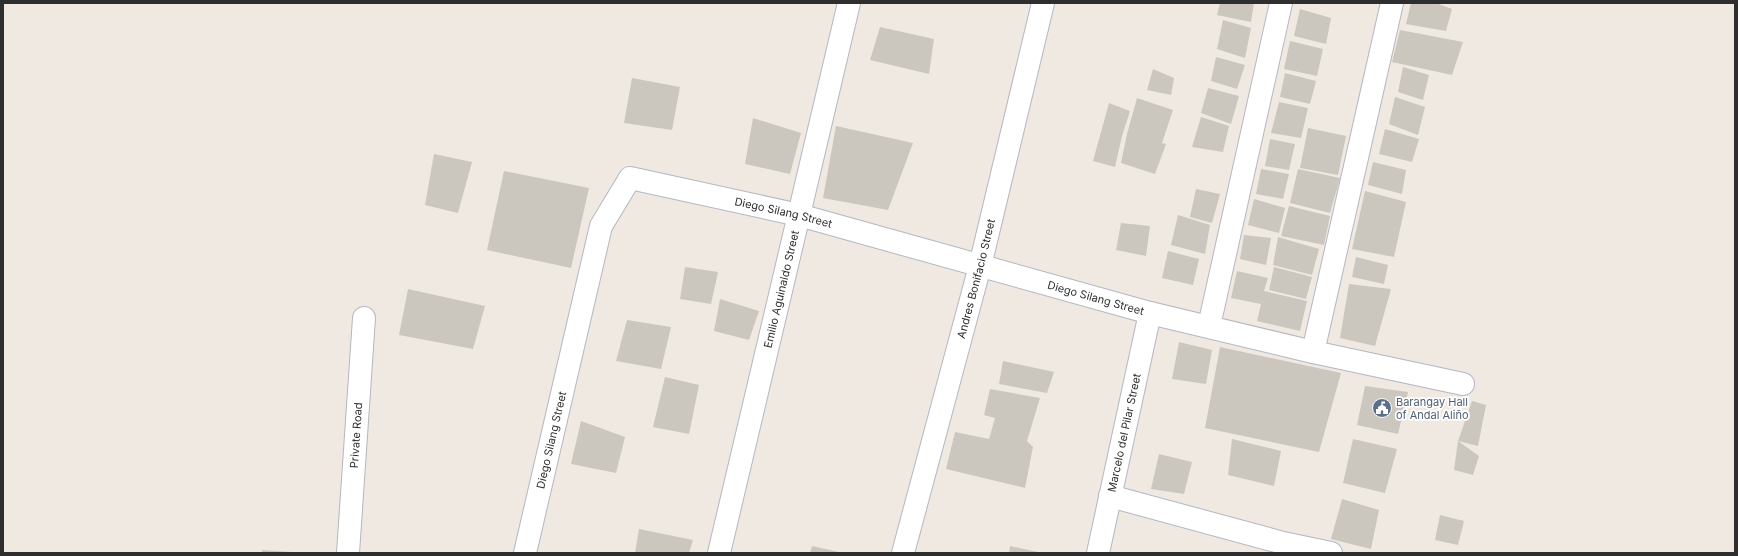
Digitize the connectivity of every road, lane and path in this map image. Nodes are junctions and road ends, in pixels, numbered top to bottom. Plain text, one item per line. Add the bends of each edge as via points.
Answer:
1 (849, 3) edge
2 (1043, 3) edge
3 (1281, 3) edge
4 (1392, 3) edge
5 (799, 215) junction
6 (980, 266) junction
7 (1150, 313) junction
8 (364, 318) dead end
9 (1209, 326) junction
10 (1313, 352) junction
11 (1462, 384) dead end
12 (1110, 496) junction
13 (1282, 548) edge
14 (348, 553) edge
15 (525, 553) edge
16 (718, 553) edge
17 (903, 553) edge
18 (1098, 553) edge
19 (1331, 553) edge

1 - 5 street, Emilio Aguinaldo Street
2 - 6 street, Andres Bonifacio Street
3 - 9 street
4 - 10 street
5 - 6 street, Diego Silang Street
5 - 15 street, Diego Silang Street via 630,178 601,226
5 - 16 street, Emilio Aguinaldo Street
6 - 7 street, Diego Silang Street
6 - 17 street, Andres Bonifacio Street
7 - 9 street, Diego Silang Street
7 - 12 street, Marcelo del Pilar Street
8 - 14 street, Private Road
9 - 10 street, Diego Silang Street
10 - 11 street, Diego Silang Street
12 - 13 street
12 - 18 street, Marcelo del Pilar Street
13 - 19 street

